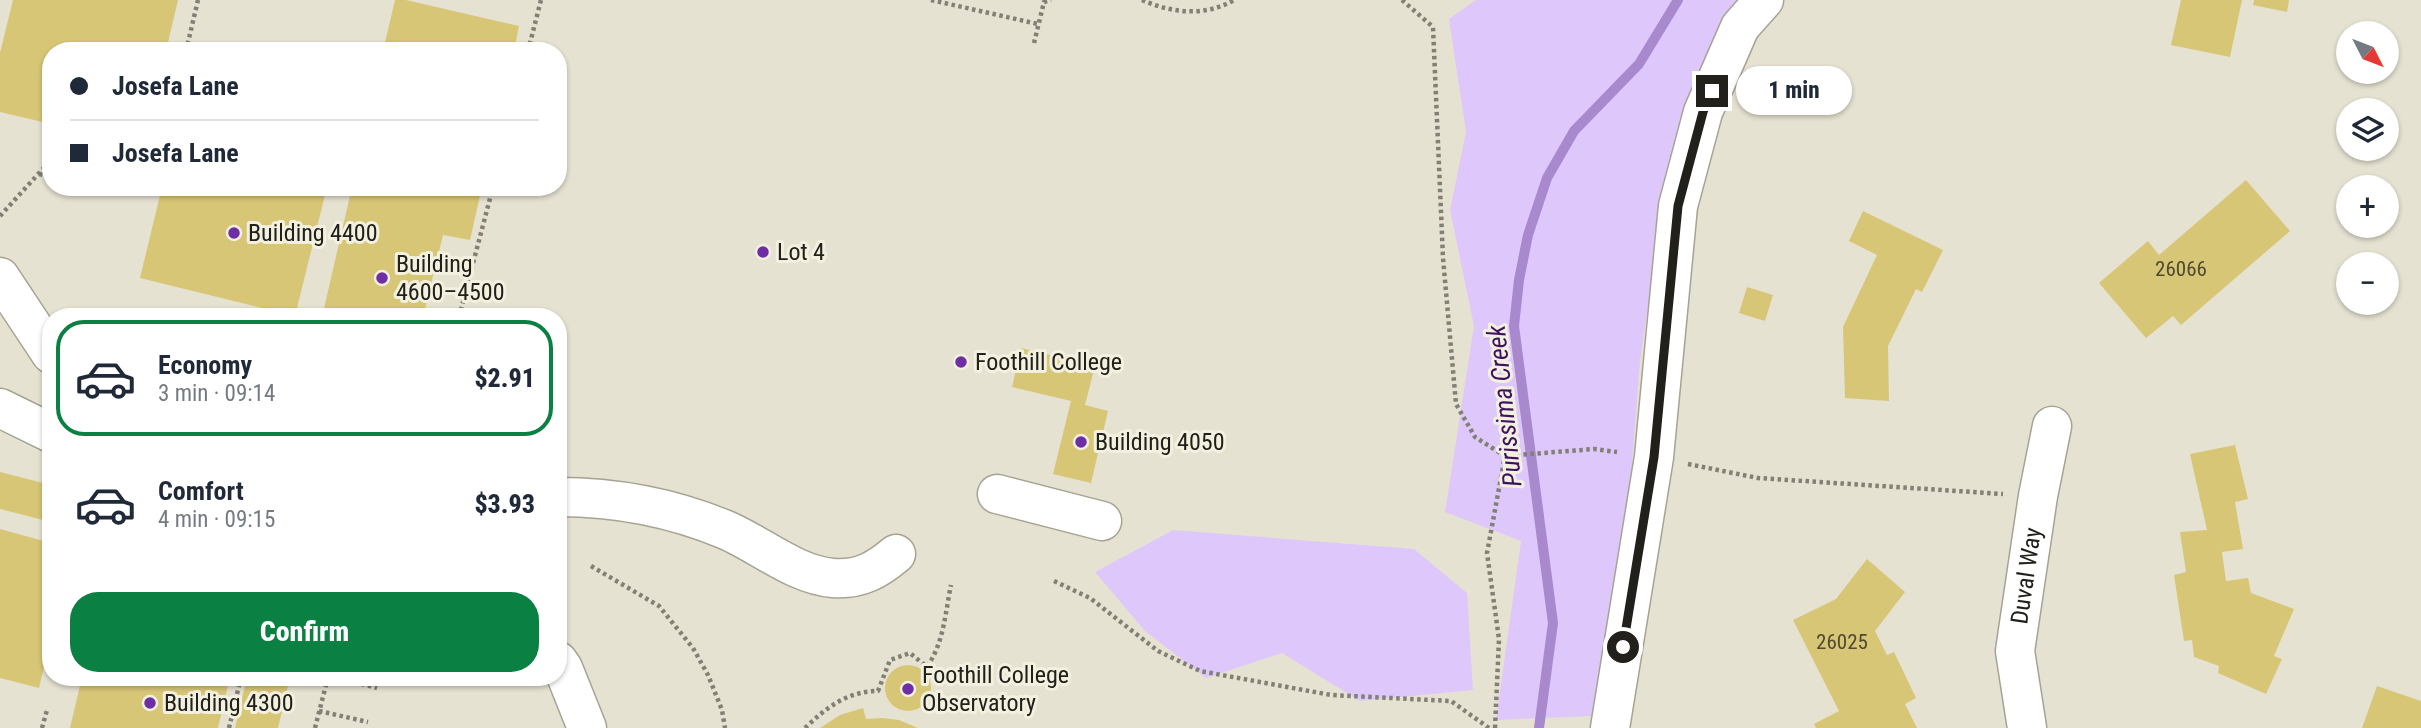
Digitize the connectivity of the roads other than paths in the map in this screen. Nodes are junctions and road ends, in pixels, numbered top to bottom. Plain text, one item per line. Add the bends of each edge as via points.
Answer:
1 (1764, 0) edge
2 (0, 277) edge
3 (42, 340) edge
4 (0, 408) edge
5 (2052, 426) dead end
6 (42, 429) edge
7 (997, 494) dead end
8 (567, 497) edge
9 (1102, 521) dead end
10 (896, 554) dead end
11 (567, 678) edge
12 (587, 728) edge
13 (1610, 728) edge
14 (2027, 728) edge

1 - 13 street via 1740,27 1703,112 1678,206 1654,457
2 - 3 street
4 - 6 street
5 - 14 street, Duval Way via 2015,651
7 - 9 street
8 - 10 street via 665,508 727,530 813,574 833,578 856,578 878,569
11 - 12 street

